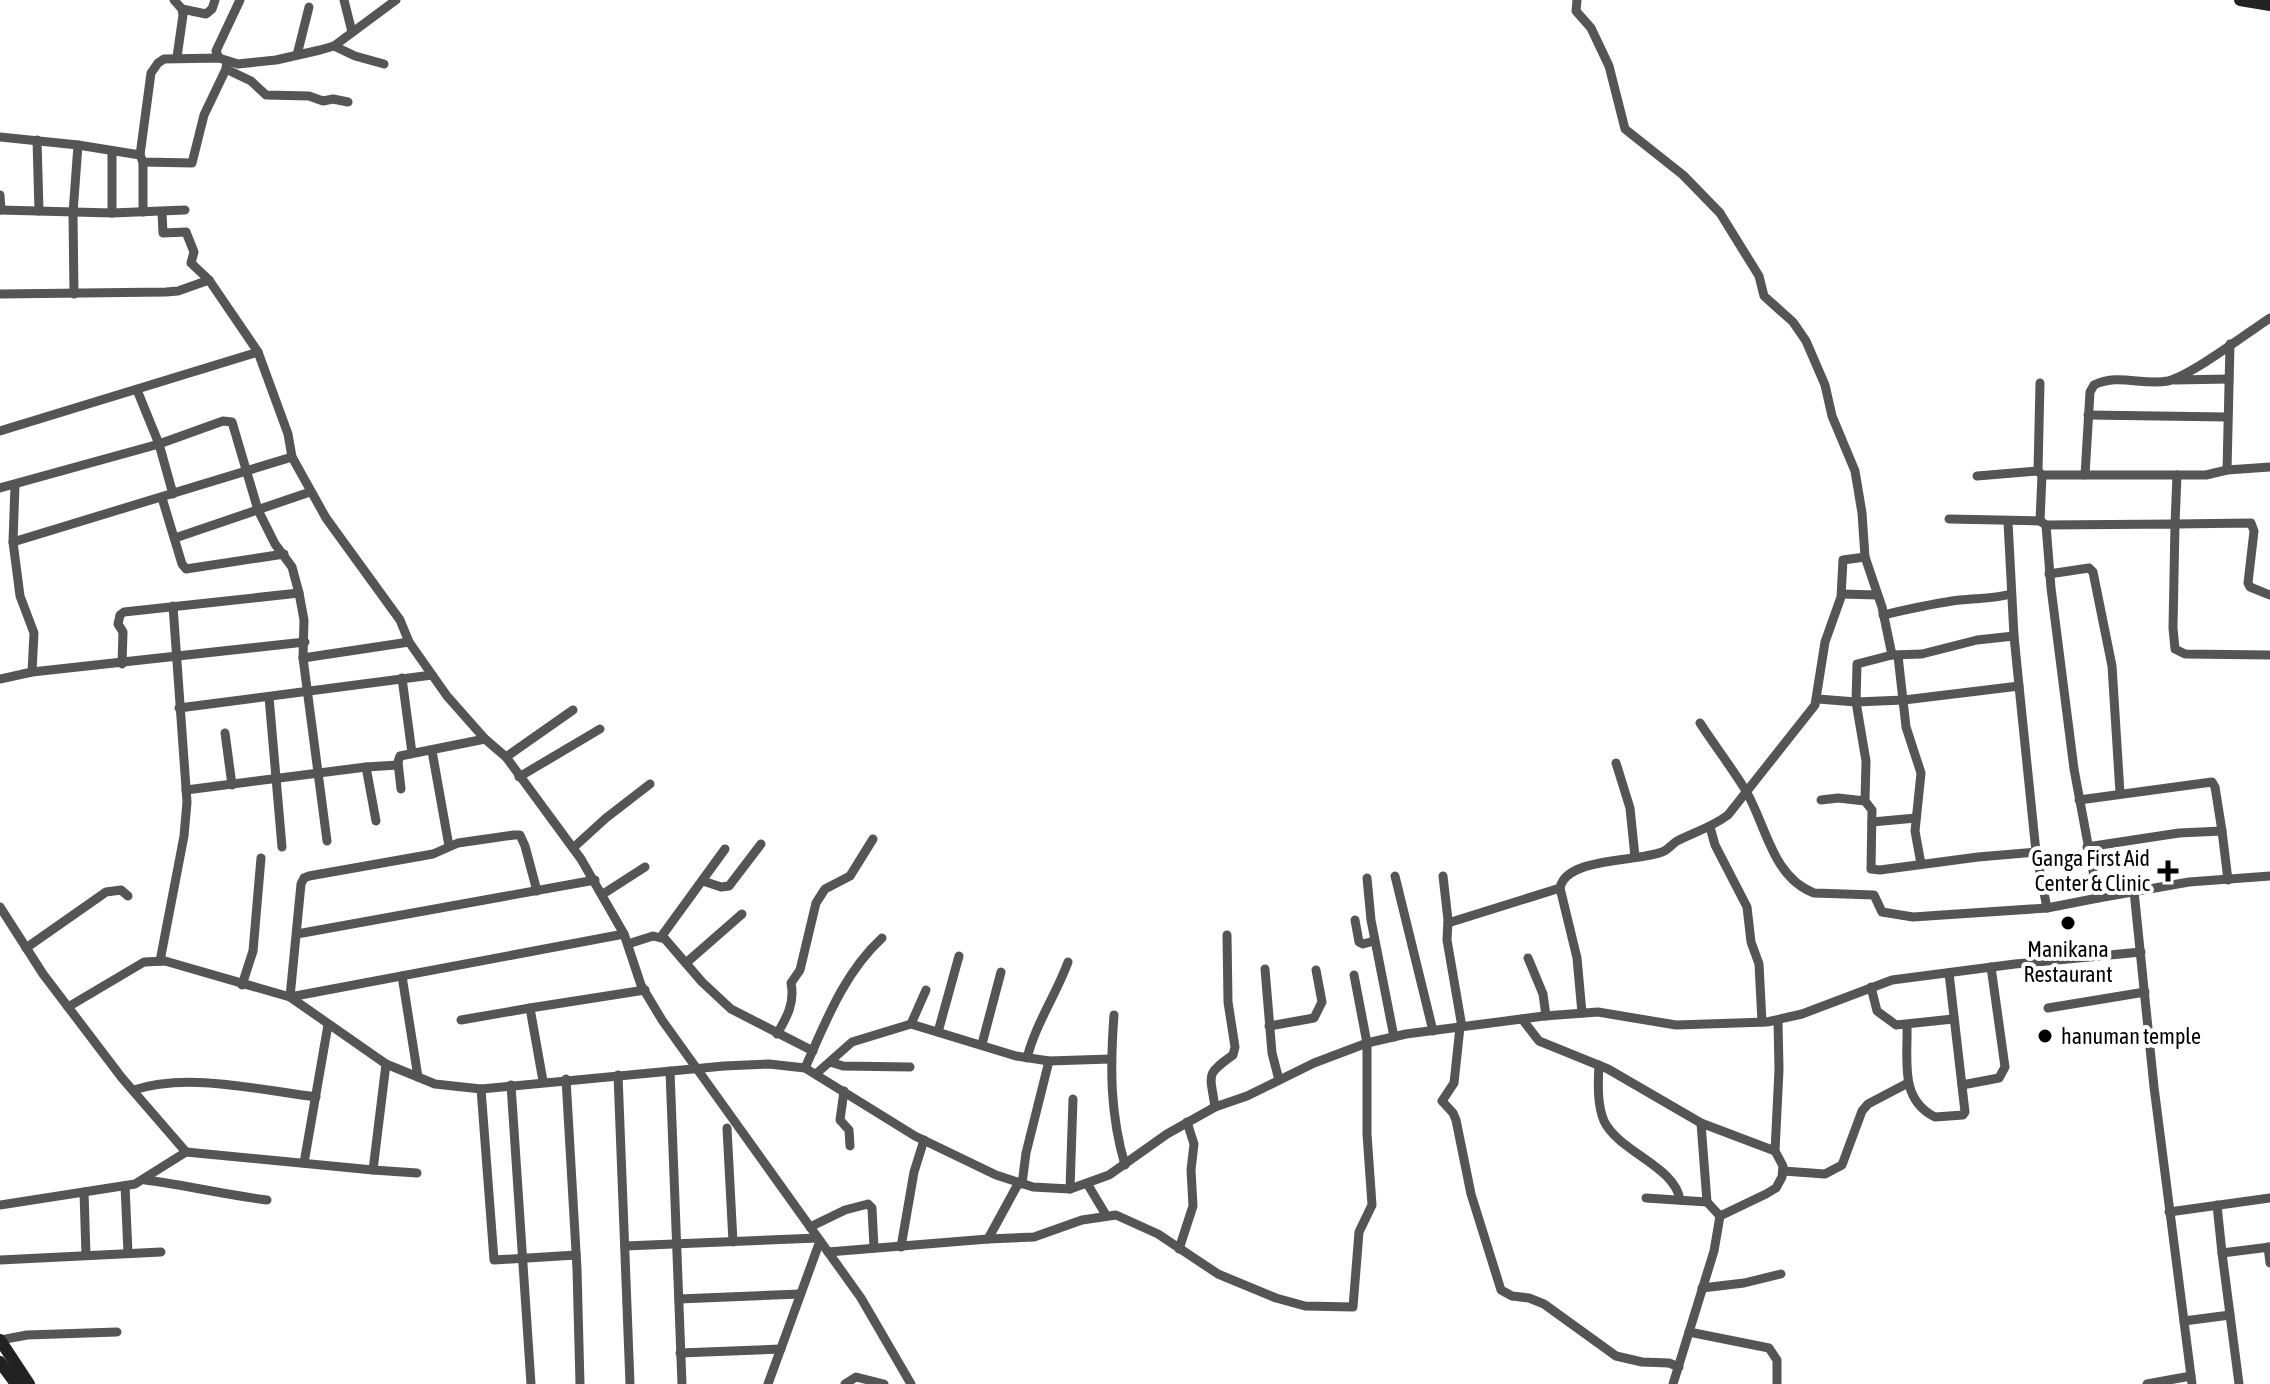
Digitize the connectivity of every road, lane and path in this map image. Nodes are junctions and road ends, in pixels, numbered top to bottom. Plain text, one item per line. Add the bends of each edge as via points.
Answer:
1 (174, 0) edge
2 (215, 0) edge
3 (240, 0) edge
4 (344, 0) edge
5 (396, 0) edge
6 (1577, 0) edge
7 (2240, 0) edge
8 (2270, 5) edge
9 (309, 7) dead end
10 (182, 9) junction
11 (352, 32) junction
12 (334, 46) junction
13 (297, 55) junction
14 (177, 57) junction
15 (224, 63) junction
16 (384, 64) dead end
17 (348, 102) dead end
18 (0, 137) edge
19 (37, 140) junction
20 (78, 145) junction
21 (112, 152) junction
22 (142, 159) junction
23 (0, 195) edge
24 (1, 210) edge
25 (185, 210) dead end
26 (39, 211) junction
27 (143, 212) junction
28 (73, 213) junction
29 (112, 213) junction
30 (162, 213) junction
31 (209, 280) junction
32 (0, 294) edge
33 (74, 294) junction
34 (2270, 318) edge
35 (2230, 344) junction
36 (258, 352) junction
37 (2229, 379) junction
38 (2171, 380) junction
39 (2040, 383) dead end
40 (137, 390) junction
41 (2088, 415) junction
42 (2227, 417) junction
43 (0, 431) edge
44 (159, 444) junction
45 (292, 457) junction
46 (2270, 467) edge
47 (2227, 470) junction
48 (247, 471) junction
49 (2040, 473) junction
50 (2085, 475) junction
51 (2177, 475) junction
52 (1977, 476) dead end
53 (15, 485) junction
54 (0, 488) edge
55 (310, 492) junction
56 (168, 496) junction
57 (258, 510) junction
58 (1949, 519) dead end
59 (2008, 522) junction
60 (2043, 523) junction
61 (2175, 524) junction
62 (175, 538) junction
63 (13, 542) junction
64 (284, 554) junction
65 (1865, 557) junction
66 (2049, 574) junction
67 (299, 593) junction
68 (1842, 594) junction
69 (2011, 594) junction
70 (1877, 595) junction
71 (2270, 595) edge
72 (173, 606) junction
73 (1883, 615) junction
74 (2014, 636) junction
75 (305, 642) junction
76 (409, 642) junction
77 (1895, 655) junction
78 (2270, 655) edge
79 (177, 657) junction
80 (303, 658) junction
81 (122, 664) junction
82 (32, 672) junction
83 (432, 675) junction
84 (402, 678) junction
85 (0, 679) edge
86 (2019, 686) junction
87 (308, 692) junction
88 (269, 697) junction
89 (1818, 699) junction
90 (1904, 700) junction
91 (1856, 702) junction
92 (179, 708) junction
93 (573, 710) dead end
94 (1700, 723) dead end
95 (600, 729) dead end
96 (225, 733) dead end
97 (485, 739) junction
98 (432, 751) junction
99 (412, 753) junction
100 (506, 757) junction
101 (1616, 763) dead end
102 (398, 765) junction
103 (366, 767) junction
104 (320, 774) junction
105 (519, 777) junction
106 (277, 779) junction
107 (650, 784) dead end
108 (232, 785) junction
109 (401, 789) dead end
110 (186, 790) junction
111 (1747, 793) junction
112 (2120, 793) junction
113 (1821, 800) dead end
114 (2079, 800) junction
115 (1865, 801) junction
116 (1916, 818) junction
117 (376, 821) dead end
118 (1872, 822) junction
119 (1710, 827) junction
120 (2222, 831) junction
121 (873, 839) dead end
122 (327, 841) dead end
123 (761, 844) dead end
124 (449, 846) junction
125 (282, 847) dead end
126 (2087, 847) junction
127 (573, 848) junction
128 (725, 849) dead end
129 (2036, 852) junction
130 (1635, 857) junction
131 (261, 858) dead end
132 (1921, 864) junction
133 (645, 867) dead end
134 (1395, 876) dead end
135 (1443, 876) dead end
136 (2270, 876) edge
137 (1367, 878) dead end
138 (595, 880) junction
139 (2228, 880) junction
140 (703, 881) junction
141 (1560, 888) junction
142 (537, 891) junction
143 (2134, 891) junction
144 (603, 894) junction
145 (128, 896) dead end
146 (2098, 898) junction
147 (0, 907) edge
148 (2047, 908) junction
149 (742, 914) dead end
150 (1355, 920) dead end
151 (1448, 923) junction
152 (297, 934) junction
153 (1227, 935) dead end
154 (661, 937) junction
155 (882, 938) dead end
156 (626, 939) junction
157 (1374, 941) junction
158 (26, 948) junction
159 (2141, 952) junction
160 (959, 956) dead end
161 (1528, 958) dead end
162 (160, 961) junction
163 (1068, 962) dead end
164 (686, 963) junction
165 (1991, 967) junction
166 (1265, 969) dead end
167 (1316, 970) dead end
168 (1001, 972) dead end
169 (1949, 973) junction
170 (1354, 975) dead end
171 (402, 976) junction
172 (242, 985) junction
173 (1871, 987) junction
174 (645, 990) junction
175 (926, 990) dead end
176 (2145, 992) junction
177 (290, 997) junction
178 (68, 1007) junction
179 (530, 1008) junction
180 (2048, 1008) dead end
181 (1582, 1013) junction
182 (1114, 1015) dead end
183 (1546, 1016) junction
184 (1522, 1019) junction
185 (1953, 1019) junction
186 (461, 1020) dead end
187 (1778, 1021) junction
188 (1762, 1022) junction
189 (911, 1024) junction
190 (328, 1025) junction
191 (1269, 1026) junction
192 (1907, 1026) junction
193 (1461, 1027) junction
194 (1433, 1031) junction
195 (938, 1032) junction
196 (777, 1034) junction
197 (1394, 1037) junction
198 (1367, 1043) junction
199 (982, 1044) junction
200 (813, 1051) junction
201 (1027, 1058) junction
202 (1110, 1059) junction
203 (1049, 1061) junction
204 (830, 1062) junction
205 (386, 1064) junction
206 (1599, 1065) junction
207 (910, 1067) dead end
208 (805, 1068) junction
209 (696, 1069) junction
210 (670, 1071) junction
211 (817, 1073) junction
212 (618, 1075) junction
213 (418, 1077) junction
214 (566, 1079) junction
215 (1279, 1080) junction
216 (543, 1081) junction
217 (1908, 1083) junction
218 (511, 1085) junction
219 (1962, 1085) junction
220 (481, 1089) junction
221 (134, 1090) junction
222 (844, 1091) junction
223 (316, 1097) junction
224 (1073, 1099) dead end
225 (1215, 1107) junction
226 (1187, 1122) junction
227 (1701, 1123) junction
228 (727, 1128) dead end
229 (924, 1140) junction
230 (850, 1146) dead end
231 (1775, 1151) junction
232 (186, 1152) junction
233 (304, 1163) junction
234 (1125, 1165) junction
235 (373, 1170) junction
236 (1783, 1171) junction
237 (417, 1173) dead end
238 (145, 1180) junction
239 (1020, 1184) junction
240 (1088, 1185) junction
241 (125, 1186) junction
242 (1070, 1189) junction
243 (84, 1192) junction
244 (1646, 1198) dead end
245 (2270, 1198) edge
246 (267, 1200) dead end
247 (1680, 1200) junction
248 (1707, 1202) junction
249 (0, 1205) edge
250 (2217, 1205) junction
251 (2169, 1212) junction
252 (1106, 1215) junction
253 (1720, 1216) junction
254 (810, 1227) junction
255 (819, 1239) junction
256 (988, 1239) junction
257 (733, 1242) junction
258 (677, 1244) junction
259 (625, 1246) junction
260 (901, 1247) junction
261 (2269, 1247) edge
262 (874, 1248) junction
263 (1179, 1249) junction
264 (161, 1252) dead end
265 (828, 1252) junction
266 (128, 1253) junction
267 (2222, 1253) junction
268 (86, 1255) junction
269 (576, 1255) junction
270 (522, 1258) junction
271 (0, 1260) edge
272 (2270, 1263) edge
273 (1781, 1274) dead end
274 (1702, 1288) junction
275 (800, 1294) junction
276 (679, 1299) junction
277 (2230, 1315) junction
278 (2184, 1321) junction
279 (117, 1332) dead end
280 (1689, 1332) junction
281 (0, 1340) edge
282 (781, 1349) junction
283 (680, 1353) junction
284 (0, 1362) edge
285 (1679, 1367) junction
286 (2192, 1380) edge
287 (16, 1384) edge
288 (29, 1384) edge
289 (531, 1384) edge
290 (580, 1384) edge
291 (630, 1384) edge
292 (682, 1384) edge
293 (768, 1384) edge
294 (845, 1384) edge
295 (884, 1384) edge
296 (911, 1384) edge
297 (1673, 1384) edge
298 (1777, 1384) edge
299 (2147, 1384) edge
300 (2239, 1384) edge

1 - 10 street
2 - 10 street via 206,14
3 - 15 street via 216,51
4 - 11 street
5 - 11 street
6 - 65 street via 1576,11 1591,28 1609,66 1625,129 1720,213 1757,273 1764,296 1806,341 1855,471
7 - 8 street
9 - 13 street
10 - 14 street
11 - 12 street
12 - 13 street
12 - 16 street
13 - 15 street
14 - 15 street
14 - 22 street via 164,59 151,73
15 - 17 street via 266,95
15 - 22 street via 192,163
18 - 19 street
19 - 20 street
19 - 26 street
20 - 21 street
20 - 28 street
21 - 22 street
21 - 29 street
22 - 27 street
23 - 24 street
24 - 26 street
25 - 30 street
26 - 28 street
27 - 29 street
27 - 30 street
28 - 29 street
28 - 33 street
30 - 31 street via 163,233 186,232 194,252 191,263
31 - 33 street via 178,291
31 - 36 street
32 - 33 street
34 - 35 street
35 - 37 street
35 - 38 street
36 - 40 street
36 - 45 street
37 - 38 street
37 - 42 street
38 - 41 street via 2099,382 2090,392
39 - 49 street
40 - 43 street
40 - 44 street
41 - 42 street
41 - 50 street
42 - 47 street
44 - 48 street via 229,420
44 - 53 street
44 - 56 street
45 - 48 street
45 - 55 street
46 - 47 street
47 - 51 street
48 - 56 street
48 - 57 street
49 - 50 street
49 - 52 street
49 - 60 street
50 - 51 street
51 - 61 street
53 - 54 street
53 - 63 street
55 - 57 street
55 - 76 street via 400,620
56 - 62 street
56 - 63 street
57 - 62 street
57 - 64 street
58 - 59 street
59 - 60 street
59 - 69 street
60 - 61 street
60 - 66 street
61 - 71 street via 2251,523 2248,583
61 - 78 street via 2175,649 2185,654
62 - 64 street via 186,569
63 - 82 street via 20,596 34,633
64 - 67 street
65 - 68 street via 1843,560
65 - 70 street
66 - 112 street via 2086,568 2094,575 2112,666
66 - 114 street
67 - 72 street
67 - 75 street
68 - 70 street
68 - 89 street via 1825,642
69 - 73 street
69 - 74 street
70 - 73 street
72 - 79 street
72 - 81 street via 120,615
73 - 77 street
74 - 77 street
74 - 86 street
75 - 79 street
75 - 80 street
76 - 80 street
76 - 83 street
77 - 90 street
77 - 91 street via 1857,664
79 - 81 street
79 - 92 street
80 - 87 street
81 - 82 street
82 - 85 street
83 - 84 street
83 - 97 street
84 - 87 street
84 - 99 street
86 - 90 street
86 - 129 street
87 - 88 street
87 - 104 street
88 - 92 street
88 - 106 street
89 - 91 street
89 - 111 street
90 - 91 street
90 - 116 street via 1906,727 1921,773
91 - 115 street via 1866,761
92 - 110 street
93 - 100 street
94 - 111 street
95 - 105 street
96 - 108 street
97 - 98 street
97 - 100 street
98 - 99 street
98 - 124 street
99 - 102 street via 400,756
100 - 105 street
101 - 130 street via 1630,808
102 - 103 street
102 - 109 street
103 - 104 street
103 - 117 street
104 - 106 street
104 - 122 street
105 - 127 street
106 - 108 street
106 - 125 street
107 - 127 street
108 - 110 street
110 - 162 street via 184,836
111 - 119 street
111 - 148 street via 1783,867 1814,893 1874,895 1882,912 1913,917
112 - 114 street
112 - 120 street via 2212,782
113 - 115 street
114 - 126 street
115 - 118 street via 1872,806
116 - 118 street
116 - 132 street
118 - 132 street via 1871,869
119 - 130 street via 1662,852
119 - 188 street via 1747,907 1759,964
120 - 126 street
120 - 139 street
121 - 196 street via 850,876 825,889 816,903 800,970 791,983 791,1010
123 - 140 street via 729,886
124 - 142 street via 520,835
124 - 152 street via 433,854 304,878
126 - 146 street
127 - 138 street
128 - 140 street
129 - 132 street
129 - 148 street
130 - 141 street via 1569,873
131 - 172 street via 253,951
133 - 144 street
134 - 194 street
135 - 151 street
136 - 139 street
137 - 157 street
138 - 142 street
138 - 144 street
139 - 143 street
140 - 154 street
141 - 151 street
141 - 181 street via 1577,958
142 - 152 street
143 - 146 street
143 - 159 street
144 - 156 street
145 - 158 street via 121,890 106,892
146 - 148 street
147 - 158 street
149 - 164 street
150 - 157 street via 1359,942
151 - 193 street
152 - 177 street
153 - 225 street via 1235,1047 1213,1072
154 - 156 street
154 - 164 street
155 - 200 street via 850,975
156 - 171 street
156 - 174 street
157 - 197 street
158 - 178 street
159 - 165 street
159 - 176 street
160 - 195 street
161 - 183 street
162 - 172 street
162 - 178 street via 144,962
163 - 201 street
164 - 196 street via 731,1009
165 - 169 street
165 - 219 street via 2005,1067 1999,1078
166 - 191 street
167 - 191 street via 1322,1002 1314,1018
168 - 199 street
169 - 173 street
169 - 185 street
170 - 198 street
171 - 177 street
171 - 213 street
172 - 177 street
173 - 187 street
173 - 192 street via 1877,1011 1896,1025
174 - 179 street
174 - 209 street
175 - 189 street
176 - 180 street
176 - 251 street
177 - 190 street
178 - 221 street
179 - 186 street
179 - 216 street
181 - 183 street
181 - 188 street via 1676,1025
182 - 202 street
183 - 184 street
184 - 193 street
184 - 206 street via 1539,1041
185 - 192 street
185 - 219 street
187 - 188 street
187 - 231 street
189 - 195 street
189 - 204 street via 852,1042
190 - 205 street
190 - 223 street
191 - 215 street
192 - 217 street
193 - 194 street
193 - 285 street via 1454,1083 1442,1101 1456,1120 1471,1194 1501,1290 1544,1304 1616,1356
194 - 197 street
195 - 199 street
196 - 200 street
197 - 198 street
198 - 215 street
198 - 263 street via 1372,1205 1359,1232 1353,1307 1305,1306 1276,1298 1218,1274
199 - 201 street
200 - 208 street
201 - 203 street
202 - 203 street
202 - 234 street via 1113,1116
203 - 239 street
204 - 207 street
204 - 211 street
205 - 213 street
205 - 235 street
206 - 227 street
206 - 247 street via 1605,1123 1664,1174
208 - 209 street via 745,1064
208 - 211 street
209 - 210 street
209 - 254 street
210 - 212 street
210 - 258 street
211 - 222 street
212 - 214 street
212 - 259 street
213 - 220 street via 447,1087
214 - 216 street
214 - 269 street
215 - 225 street
216 - 218 street
217 - 219 street via 1913,1100 1935,1117 1963,1115
217 - 236 street via 1862,1111 1842,1165 1825,1174
218 - 220 street
218 - 270 street
220 - 270 street via 493,1259
221 - 223 street via 194,1082
221 - 232 street
222 - 229 street
222 - 230 street via 840,1120 849,1130
223 - 233 street
224 - 242 street
225 - 226 street
226 - 234 street
226 - 263 street via 1194,1144 1193,1206
227 - 231 street
227 - 248 street
228 - 257 street
229 - 239 street
229 - 260 street
231 - 236 street
232 - 233 street
232 - 238 street
233 - 235 street
234 - 240 street
235 - 237 street
236 - 253 street via 1776,1188
238 - 241 street
238 - 246 street
239 - 242 street
239 - 256 street
240 - 242 street
240 - 252 street
241 - 243 street
241 - 266 street
243 - 249 street
243 - 268 street
244 - 247 street
245 - 250 street
247 - 248 street
248 - 253 street
250 - 251 street
250 - 267 street
251 - 278 street
252 - 256 street via 1034,1237
252 - 263 street via 1142,1225
253 - 274 street
254 - 255 street
254 - 262 street via 868,1204
255 - 257 street
255 - 265 street
255 - 275 street
256 - 260 street
257 - 258 street
258 - 259 street
258 - 276 street
259 - 291 street
260 - 262 street
261 - 267 street
261 - 272 street
262 - 265 street
264 - 266 street
265 - 296 street
266 - 268 street
267 - 277 street
268 - 271 street
269 - 270 street
269 - 290 street
270 - 289 street
273 - 274 street
274 - 280 street
275 - 276 street
275 - 282 street
276 - 283 street
277 - 278 street
277 - 300 street
278 - 286 street
279 - 281 street
280 - 285 street
280 - 298 street via 1769,1348 1776,1356
281 - 288 street
282 - 283 street
282 - 293 street
283 - 292 street
284 - 287 street
285 - 297 street
286 - 299 street
294 - 295 street via 856,1377

